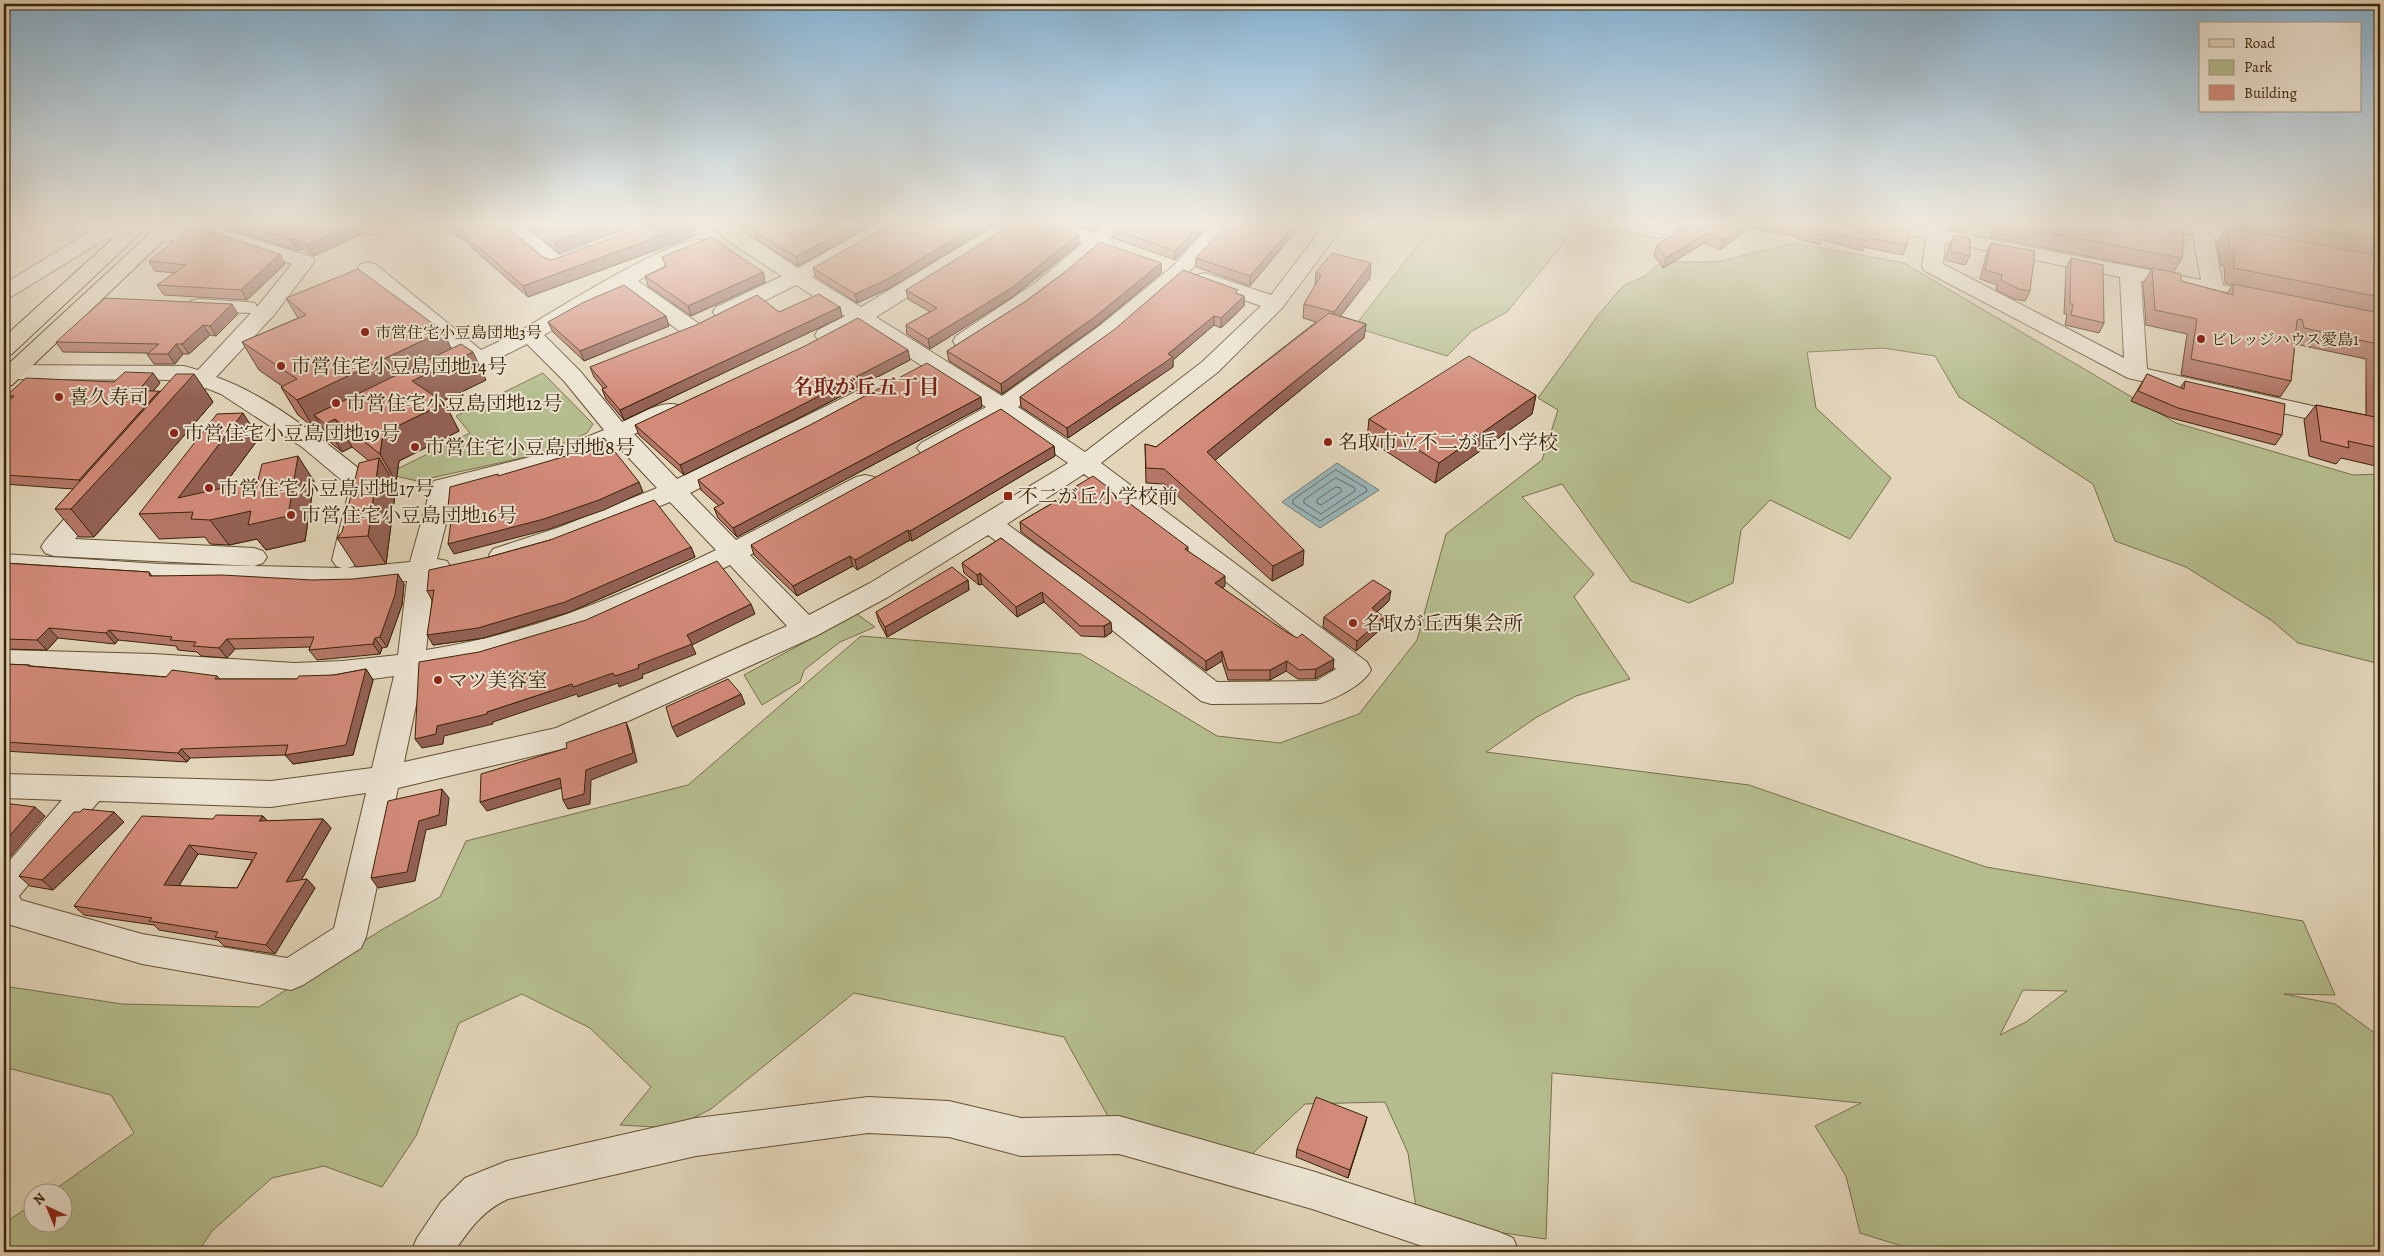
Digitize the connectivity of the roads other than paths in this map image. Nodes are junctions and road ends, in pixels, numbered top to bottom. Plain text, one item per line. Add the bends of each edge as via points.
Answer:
1 (21, 283) edge
2 (85, 283) edge
3 (103, 283) edge
4 (288, 283) edge
5 (386, 283) edge
6 (619, 283) edge
7 (627, 283) edge
8 (785, 283) edge
9 (806, 283) edge
10 (919, 283) edge
11 (1044, 283) edge
12 (1155, 283) edge
13 (1215, 283) edge
14 (1291, 283) edge
15 (1964, 283) edge
16 (2131, 283) edge
17 (2185, 283) edge
18 (2212, 283) edge
19 (2213, 288) junction
20 (4, 293) edge
21 (89, 298) junction
22 (116, 300) edge
23 (182, 304) edge
24 (1275, 304) junction
25 (2287, 304) edge
26 (248, 308) dead end
27 (863, 316) junction
28 (530, 334) junction
29 (807, 345) edge
30 (4, 349) edge
31 (479, 360) junction
32 (930, 362) junction
33 (2136, 373) junction
34 (7, 375) edge
35 (200, 379) junction
36 (426, 386) edge
37 (692, 399) edge
38 (1003, 407) junction
39 (162, 423) edge
40 (2380, 428) edge
41 (619, 433) junction
42 (910, 459) edge
43 (1084, 463) junction
44 (886, 472) edge
45 (112, 481) edge
46 (674, 491) junction
47 (989, 523) junction
48 (732, 552) junction
49 (484, 559) edge
50 (345, 560) junction
51 (4, 563) edge
52 (423, 564) junction
53 (457, 564) edge
54 (806, 629) junction
55 (4, 661) edge
56 (411, 663) junction
57 (386, 778) junction
58 (4, 786) edge
59 (90, 790) junction
60 (4, 890) edge
61 (4, 902) edge
62 (431, 1252) edge
63 (1499, 1252) edge

1 - 20 street
2 - 30 main road
3 - 21 main road
4 - 35 street
5 - 31 street
6 - 28 street
7 - 8 street via 681,332
9 - 27 street
10 - 27 street
11 - 32 street via 992,323
12 - 38 street via 1106,332
13 - 24 street
14 - 24 street
15 - 33 street
16 - 33 street
17 - 19 street
18 - 19 street
19 - 25 street
21 - 22 street
21 - 34 main road
23 - 26 street
24 - 43 street via 1210,367
27 - 29 street
27 - 32 street
28 - 31 street
28 - 41 street via 581,372
31 - 36 street
32 - 38 street
32 - 46 street
33 - 40 street
34 - 35 street via 184,373
35 - 39 street
35 - 50 street via 229,389 319,438 364,485
37 - 41 street
38 - 42 street
38 - 43 street
41 - 46 street
41 - 52 street via 558,458 443,487
43 - 47 street
43 - 47 street via 1357,670 1321,692 1211,693
44 - 48 street
45 - 50 street via 54,547
46 - 48 street
46 - 49 street via 570,533
47 - 54 street
48 - 54 street
48 - 56 street via 580,621 484,650
50 - 52 street
51 - 52 street via 160,573 356,578
52 - 53 street
52 - 56 street
54 - 57 street via 561,740
55 - 56 street via 153,665 264,674 340,672
56 - 57 street
57 - 59 street via 271,794
57 - 61 street via 349,937 292,974 142,949 10,911
58 - 59 street
59 - 60 street
62 - 63 street via 455,1216 480,1192 507,1180 696,1137 868,1115 949,1119 1021,1138 1119,1135 1312,1190

